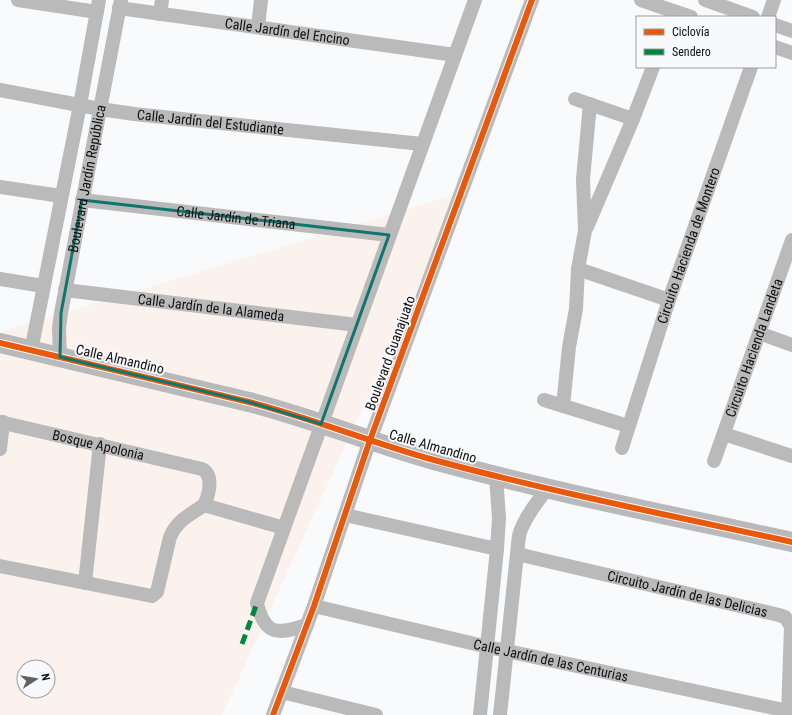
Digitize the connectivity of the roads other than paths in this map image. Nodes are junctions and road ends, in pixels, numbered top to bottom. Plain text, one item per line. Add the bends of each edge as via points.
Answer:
1 (18, 0) edge
2 (162, 0) edge
3 (261, 0) edge
4 (475, 0) edge
5 (532, 0) edge
6 (641, 0) edge
7 (705, 0) edge
8 (774, 0) edge
9 (41, 2) edge
10 (120, 4) edge
11 (98, 6) edge
12 (160, 14) junction
13 (672, 14) edge
14 (685, 16) edge
15 (750, 16) edge
16 (768, 16) edge
17 (776, 25) edge
18 (258, 27) junction
19 (792, 31) edge
20 (776, 46) edge
21 (792, 53) edge
22 (455, 55) junction
23 (653, 68) edge
24 (751, 68) edge
25 (0, 90) edge
26 (575, 99) dead end
27 (590, 104) junction
28 (80, 105) junction
29 (100, 109) junction
30 (634, 119) junction
31 (422, 144) junction
32 (0, 187) edge
33 (61, 196) junction
34 (82, 200) junction
35 (585, 231) junction
36 (389, 235) junction
37 (792, 240) edge
38 (578, 269) junction
39 (0, 279) edge
40 (43, 286) junction
41 (65, 290) junction
42 (669, 300) junction
43 (357, 325) junction
44 (759, 333) junction
45 (0, 343) edge
46 (792, 345) edge
47 (31, 351) junction
48 (60, 358) junction
49 (544, 400) dead end
50 (563, 406) junction
51 (1, 422) edge
52 (321, 424) junction
53 (628, 426) junction
54 (724, 434) junction
55 (370, 440) junction
56 (100, 444) junction
57 (622, 448) dead end
58 (0, 449) edge
59 (792, 456) edge
60 (714, 461) dead end
61 (496, 476) junction
62 (547, 489) junction
63 (204, 505) junction
64 (345, 515) junction
65 (498, 527) junction
66 (284, 528) junction
67 (520, 533) junction
68 (792, 542) edge
69 (497, 549) junction
70 (516, 554) junction
71 (0, 566) edge
72 (85, 583) junction
73 (314, 606) junction
74 (307, 625) junction
75 (488, 647) junction
76 (507, 651) junction
77 (282, 692) junction
78 (788, 713) edge
79 (273, 715) edge
80 (376, 715) edge
81 (480, 715) edge
82 (500, 715) edge

1 - 9 street
2 - 12 street
3 - 18 street
4 - 22 street
5 - 55 street, Boulevard Guanajuato
6 - 13 street
7 - 15 street
8 - 16 street
9 - 11 street
10 - 12 street, Calle Jardín del Encino
10 - 29 street, Boulevard Jardín República
11 - 28 street, Boulevard Jardín República
12 - 18 street, Calle Jardín del Encino
13 - 14 street
17 - 19 street
18 - 22 street, Calle Jardín del Encino
20 - 21 street
22 - 31 street
23 - 30 street
24 - 42 street, Circuito Hacienda de Montero
25 - 28 street, Calle Jardín del Estudiante
26 - 27 street
27 - 30 street
27 - 35 street via 582,179
28 - 29 street, Calle Jardín del Estudiante
28 - 33 street, Boulevard Jardín República
29 - 31 street, Calle Jardín del Estudiante
29 - 34 street, Boulevard Jardín República
30 - 35 street
31 - 36 street
32 - 33 street
33 - 40 street, Boulevard Jardín República
34 - 36 street, Calle Jardín de Triana
34 - 41 street, Boulevard Jardín República
35 - 38 street
36 - 43 street
37 - 44 street, Circuito Hacienda Landeta
38 - 42 street
38 - 50 street via 576,309
39 - 40 street
40 - 47 street, Boulevard Jardín República
41 - 43 street, Calle Jardín de la Alameda
41 - 48 street, Boulevard Jardín República via 59,328
42 - 53 street, Circuito Hacienda de Montero
43 - 52 street
44 - 46 street
44 - 54 street, Circuito Hacienda Landeta
45 - 47 street, Calle Almandino
47 - 48 street, Calle Almandino
48 - 52 street, Calle Almandino via 249,402
49 - 50 street
50 - 53 street
51 - 56 street, Bosque Apolonia
51 - 58 street
52 - 55 street, Calle Almandino
52 - 66 street
53 - 57 street, Circuito Hacienda de Montero
54 - 59 street, Circuito Hacienda Landeta
54 - 60 street, Circuito Hacienda Landeta
55 - 61 street, Calle Almandino
55 - 64 street, Boulevard Guanajuato
56 - 63 street, Bosque Apolonia via 206,471 209,483
56 - 72 street
61 - 62 street, Calle Almandino
61 - 65 street
62 - 67 street
62 - 68 street, Calle Almandino
63 - 66 street
63 - 72 street via 182,519 173,529 157,592 154,595 148,596
64 - 69 street
64 - 73 street, Boulevard Guanajuato
65 - 67 street
65 - 69 street
66 - 74 street via 257,602 262,619 275,631 283,632
67 - 70 street
69 - 75 street
70 - 76 street
70 - 78 street, Circuito Jardín de las Delicias via 785,617 791,626
71 - 72 street
73 - 74 street, Boulevard Guanajuato
73 - 75 street, Calle Jardín de las Centurias
74 - 77 street, Boulevard Guanajuato
75 - 76 street, Calle Jardín de las Centurias
75 - 81 street
76 - 78 street, Calle Jardín de las Centurias
76 - 82 street
77 - 79 street, Boulevard Guanajuato
77 - 80 street

